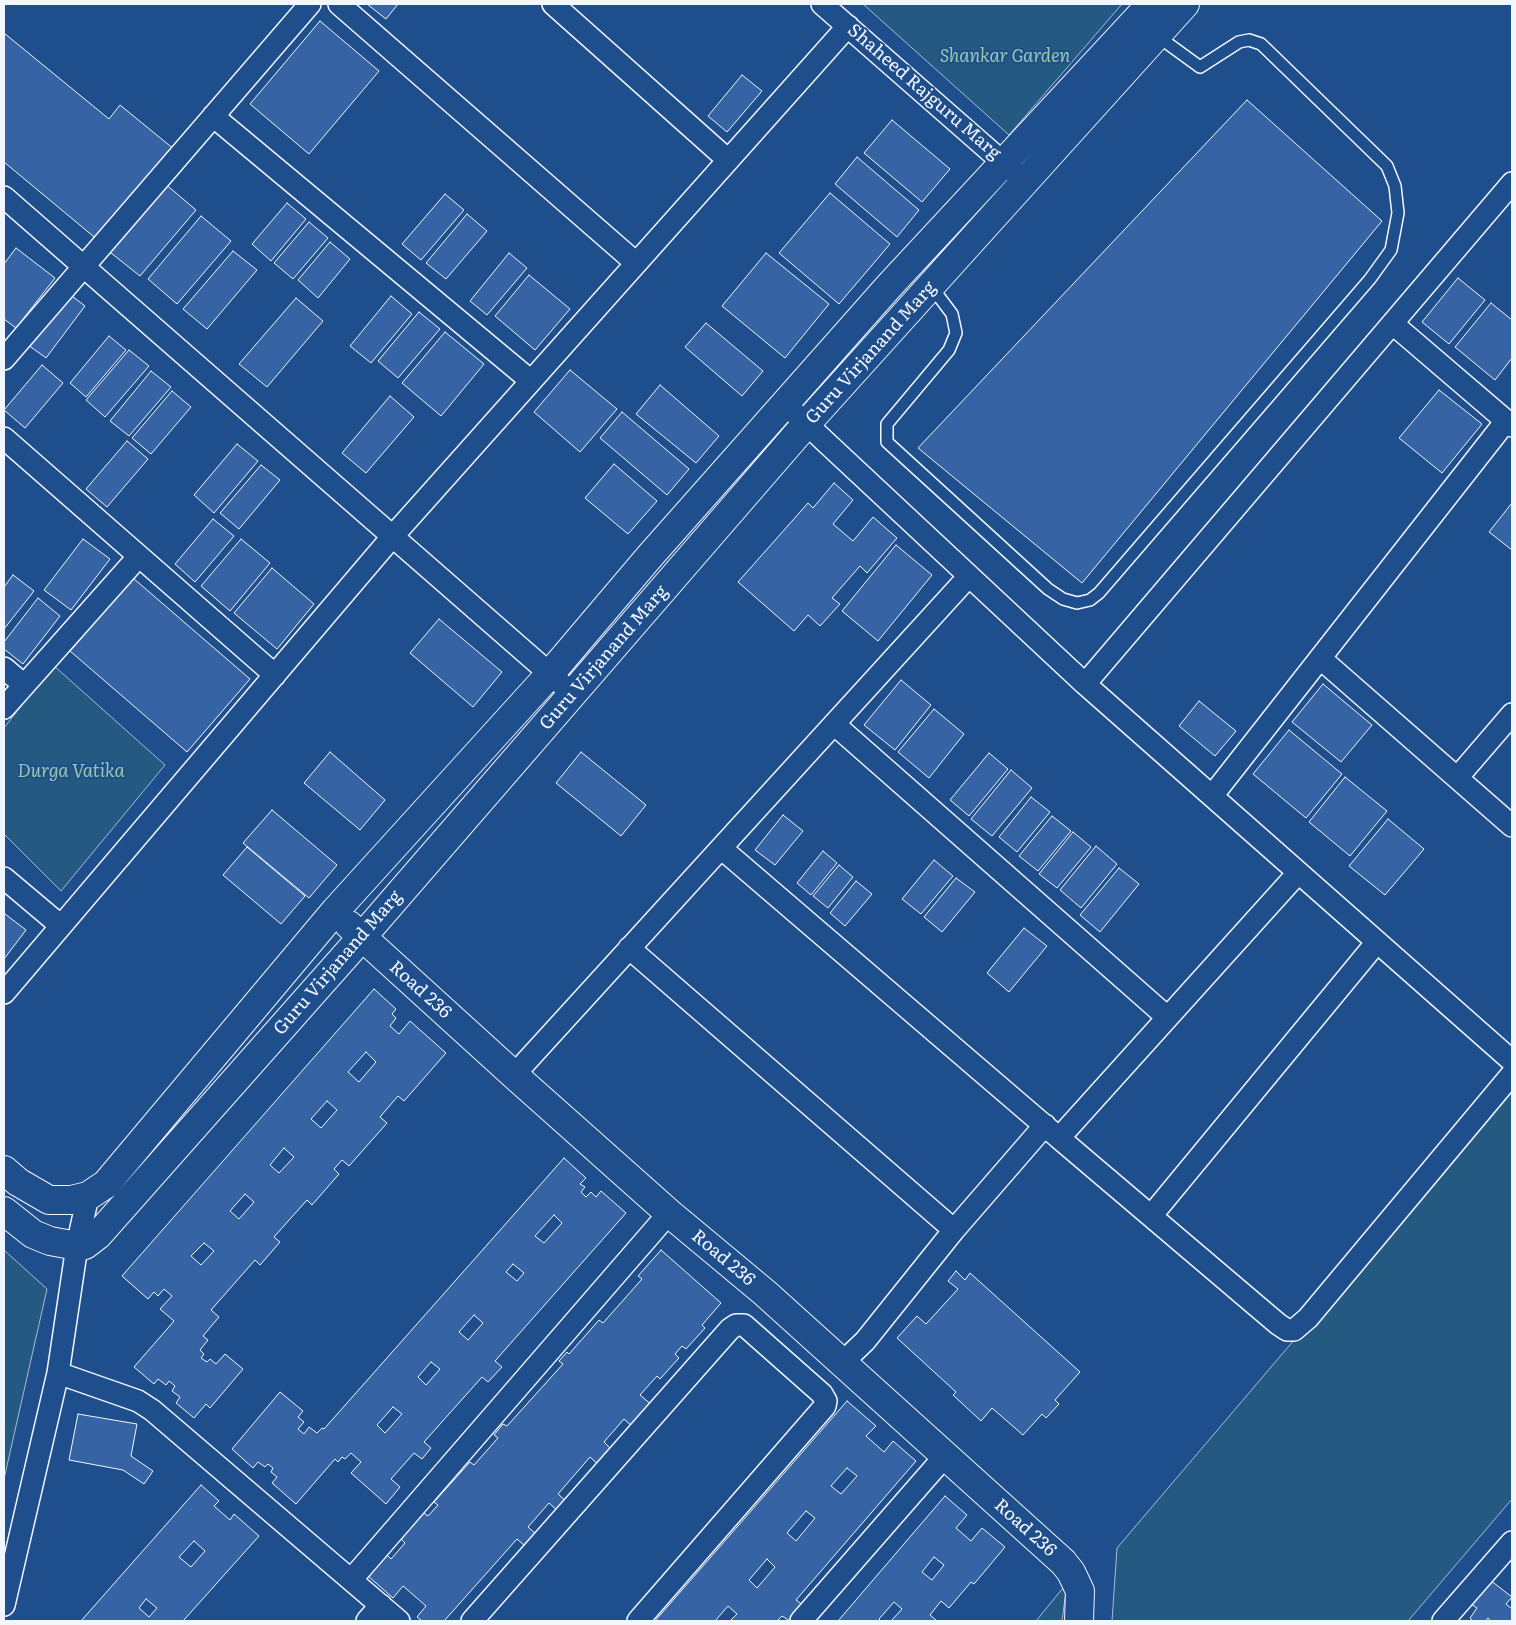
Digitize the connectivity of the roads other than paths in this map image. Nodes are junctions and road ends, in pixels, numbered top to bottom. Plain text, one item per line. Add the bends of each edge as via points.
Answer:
1 (310, 4) edge
2 (339, 4) edge
3 (553, 4) edge
4 (822, 4) edge
5 (1151, 4) edge
6 (1185, 4) edge
7 (848, 26) junction
8 (1156, 35) junction
9 (213, 116) junction
10 (728, 160) junction
11 (1004, 162) junction
12 (1025, 182) junction
13 (1512, 183) edge
14 (4, 197) edge
15 (636, 263) junction
16 (83, 266) junction
17 (931, 286) junction
18 (1393, 324) junction
19 (11, 336) edge
20 (4, 358) edge
21 (532, 381) junction
22 (785, 404) junction
23 (807, 423) junction
24 (1509, 424) edge
25 (4, 438) edge
26 (392, 537) junction
27 (139, 556) junction
28 (969, 576) junction
29 (1320, 658) junction
30 (4, 668) edge
31 (550, 674) junction
32 (275, 675) junction
33 (1085, 684) junction
34 (24, 685) junction
35 (573, 694) junction
36 (4, 708) edge
37 (1512, 714) edge
38 (834, 724) junction
39 (1457, 778) junction
40 (1212, 796) junction
41 (1512, 826) edge
42 (720, 848) junction
43 (1298, 873) junction
44 (4, 878) edge
45 (336, 911) junction
46 (61, 926) junction
47 (362, 937) junction
48 (1377, 942) junction
49 (629, 948) junction
50 (4, 993) edge
51 (1167, 1018) junction
52 (1512, 1062) edge
53 (1512, 1074) edge
54 (514, 1075) junction
55 (1052, 1131) junction
56 (4, 1170) edge
57 (88, 1196) junction
58 (4, 1211) edge
59 (669, 1213) junction
60 (1151, 1216) junction
61 (954, 1230) junction
62 (77, 1246) junction
63 (841, 1364) junction
64 (58, 1374) junction
65 (945, 1456) junction
66 (1512, 1542) edge
67 (351, 1580) junction
68 (4, 1605) edge
69 (381, 1605) junction
70 (367, 1621) edge
71 (399, 1621) edge
72 (472, 1621) edge
73 (638, 1621) edge
74 (801, 1621) edge
75 (1079, 1621) edge
76 (1443, 1621) edge

1 - 9 street
2 - 15 street
3 - 10 street
4 - 7 street, Shaheed Rajguru Marg
5 - 11 street, Guru Virjanand Marg
6 - 8 street, Guru Virjanand Marg
7 - 10 street
7 - 11 street, Shaheed Rajguru Marg
8 - 12 street, Guru Virjanand Marg
8 - 17 lane via 1200,67 1239,42 1249,40 1261,44 1387,166 1395,186 1398,213 1390,250 1370,278 1090,600 1077,603 1048,589 887,442 888,424 949,350 956,333 952,314
9 - 16 street
9 - 21 street
10 - 15 street
11 - 12 street, Shaheed Rajguru Marg
11 - 22 street, Guru Virjanand Marg
12 - 17 street, Guru Virjanand Marg
13 - 18 street
14 - 16 street
15 - 21 street
16 - 19 street
16 - 26 street
17 - 23 street, Guru Virjanand Marg
18 - 24 street
18 - 33 street
19 - 20 street
21 - 26 street
22 - 23 street
22 - 31 street, Guru Virjanand Marg
23 - 28 street
23 - 35 street, Guru Virjanand Marg
24 - 29 street
25 - 27 street
26 - 31 street
26 - 32 street
27 - 32 street
27 - 34 street
28 - 33 street
28 - 38 street
29 - 39 street
29 - 40 street
30 - 34 street
31 - 35 street
31 - 45 street, Guru Virjanand Marg
32 - 46 street
33 - 40 street
34 - 36 street
35 - 47 street, Guru Virjanand Marg
37 - 39 street
38 - 42 street
38 - 51 street
39 - 41 street
40 - 43 street
42 - 49 street
42 - 55 street
43 - 48 street
43 - 51 street
44 - 46 street
45 - 47 street, Road 236
45 - 57 street, Guru Virjanand Marg via 106,1184
46 - 50 street
47 - 54 street, Road 236
47 - 62 street, Guru Virjanand Marg via 98,1235 85,1245
48 - 52 street
48 - 60 street
49 - 54 street
49 - 61 street
51 - 55 street
53 - 60 street via 1308,1318 1294,1330 1278,1324
54 - 59 street, Road 236
55 - 60 street
55 - 61 street
56 - 57 street, Guru Virjanand Marg via 49,1200
57 - 62 street
58 - 62 street via 33,1234
59 - 63 street, Road 236
59 - 67 street
61 - 63 street via 865,1341
62 - 64 street
63 - 65 street, Road 236
64 - 67 street via 152,1410
64 - 68 street
65 - 74 street
65 - 75 street, Road 236 via 1071,1572 1080,1591
66 - 76 street
67 - 69 street
69 - 70 street
69 - 71 street
72 - 73 street via 730,1329 744,1325 822,1394 825,1406

